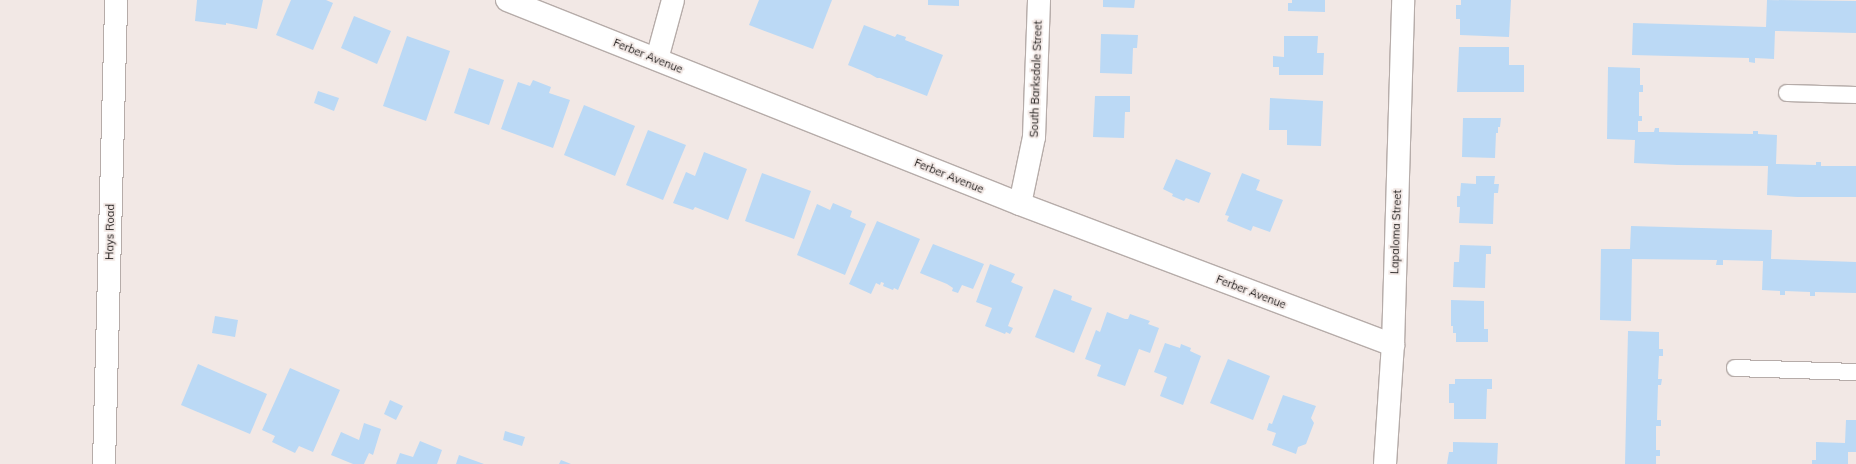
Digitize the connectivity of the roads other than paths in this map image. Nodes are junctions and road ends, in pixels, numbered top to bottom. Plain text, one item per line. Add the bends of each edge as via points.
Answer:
1 (116, 0) edge
2 (507, 0) edge
3 (673, 0) edge
4 (1039, 0) edge
5 (1403, 0) edge
6 (657, 59) junction
7 (1788, 93) dead end
8 (1856, 95) edge
9 (1020, 204) junction
10 (1393, 345) junction
11 (1735, 368) dead end
12 (1856, 372) edge
13 (108, 463) edge
14 (1385, 464) edge

1 - 13 street, Hays Road
2 - 6 street, Ferber Avenue
3 - 6 street
4 - 9 street, South Barksdale Street via 1034,137
5 - 10 street, Lapaloma Street
6 - 9 street, Ferber Avenue
7 - 8 lane
9 - 10 street, Ferber Avenue
10 - 14 street, Lapaloma Street
11 - 12 lane

